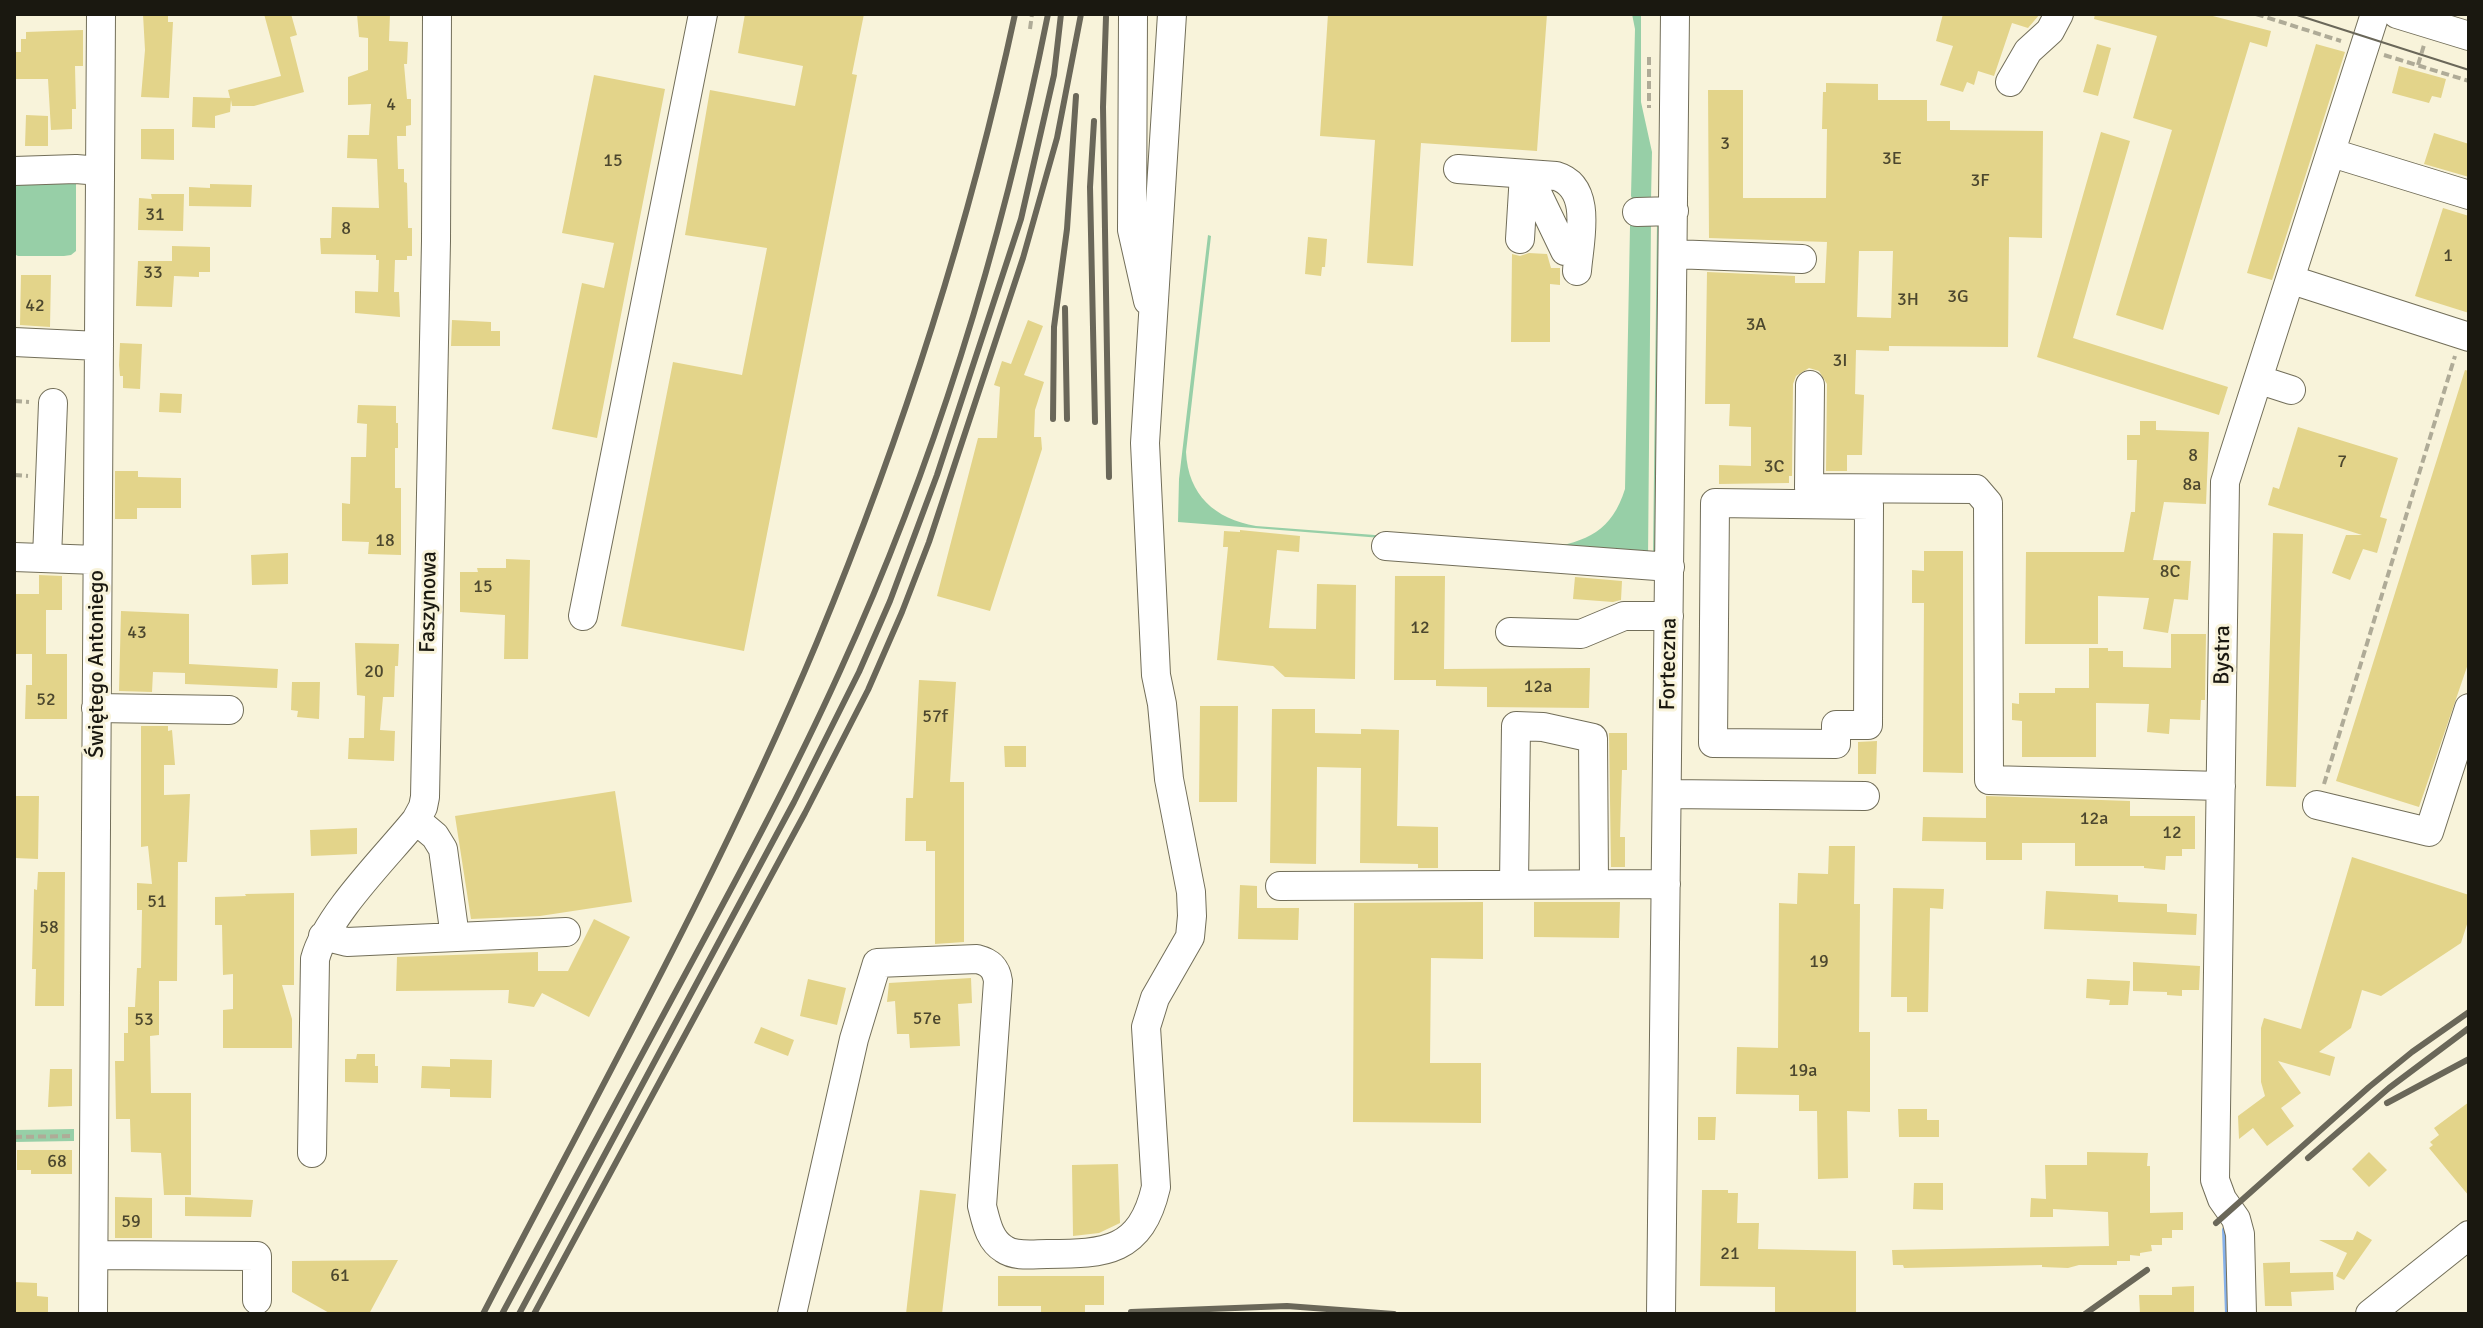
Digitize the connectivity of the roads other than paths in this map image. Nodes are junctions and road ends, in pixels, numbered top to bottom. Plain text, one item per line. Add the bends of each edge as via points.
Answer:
1 (101, 14) edge
2 (437, 14) edge
3 (703, 14) edge
4 (1133, 14) edge
5 (1172, 14) edge
6 (1675, 14) edge
7 (2059, 14) edge
8 (2375, 14) edge
9 (2410, 21) edge
10 (2469, 36) edge
11 (2010, 82) dead end
12 (2332, 153) junction
13 (1458, 169) dead end
14 (14, 171) edge
15 (100, 171) junction
16 (1526, 174) junction
17 (2469, 195) edge
18 (1674, 211) junction
19 (1637, 212) dead end
20 (1520, 239) dead end
21 (1673, 254) junction
22 (1802, 259) dead end
23 (1571, 261) dead end
24 (2292, 280) junction
25 (1153, 317) junction
26 (2465, 335) edge
27 (14, 342) edge
28 (99, 346) junction
29 (2260, 380) junction
30 (1810, 385) dead end
31 (2291, 390) dead end
32 (53, 403) dead end
33 (1715, 503) joint
34 (1386, 546) dead end
35 (15, 558) edge
36 (47, 558) junction
37 (97, 560) junction
38 (1670, 567) junction
39 (583, 616) dead end
40 (1669, 616) junction
41 (1510, 632) dead end
42 (96, 708) junction
43 (229, 710) dead end
44 (2468, 717) edge
45 (2221, 786) junction
46 (1667, 794) junction
47 (1865, 796) dead end
48 (2317, 805) road end
49 (416, 820) junction
50 (1594, 883) junction
51 (1514, 884) junction
52 (1666, 884) junction
53 (1280, 886) dead end
54 (566, 932) dead end
55 (323, 936) junction
56 (455, 937) junction
57 (312, 1153) dead end
58 (2469, 1235) edge
59 (94, 1255) junction
60 (257, 1300) dead end
61 (93, 1314) edge
62 (792, 1314) edge
63 (1661, 1314) edge
64 (2242, 1314) edge
65 (2370, 1314) edge

1 - 15 street, Świętego Antoniego
2 - 49 street, Faszynowa via 426,785
3 - 39 street
4 - 25 street via 1132,230
5 - 25 street
6 - 18 street, Forteczna
7 - 11 street
8 - 12 street, Bystra
9 - 10 street
12 - 17 street
12 - 24 street, Bystra
13 - 16 street
14 - 15 street
15 - 28 street, Świętego Antoniego
16 - 20 street
16 - 23 street
18 - 19 street
18 - 21 street, Forteczna
21 - 22 street
21 - 38 street, Forteczna
24 - 26 street
24 - 29 street, Bystra
25 - 62 street via 1145,443 1156,675 1192,916 1190,937 1155,998 1146,1027 1156,1187 1151,1209 1138,1232 1107,1250 1006,1251 986,1225 982,1206 996,972 977,959 877,963 854,1039
27 - 28 street
28 - 37 street, Świętego Antoniego
29 - 31 street
29 - 45 street, Bystra via 2225,482
30 - 45 street via 1809,488 1976,489 1988,503 1989,780
32 - 36 street
33 - 33 street via 1713,743 1836,744 1836,725 1868,725 1869,505
34 - 38 street
35 - 36 street
36 - 37 street
37 - 42 street, Świętego Antoniego
38 - 40 street, Forteczna
40 - 41 street via 1624,616 1581,634
40 - 46 street, Forteczna
42 - 43 street
42 - 59 street, Świętego Antoniego
44 - 48 street via 2429,832
45 - 64 street, Bystra via 2215,1180 2240,1234
46 - 47 street
46 - 52 street, Forteczna
49 - 55 street, Faszynowa
49 - 56 street via 443,849
50 - 51 street
50 - 51 street via 1593,738 1516,726
50 - 52 street
51 - 53 street
52 - 63 street, Forteczna
54 - 56 street
55 - 56 street via 347,942
55 - 57 street, Faszynowa via 315,959
58 - 65 street
59 - 60 street via 257,1256
59 - 61 street, Świętego Antoniego

